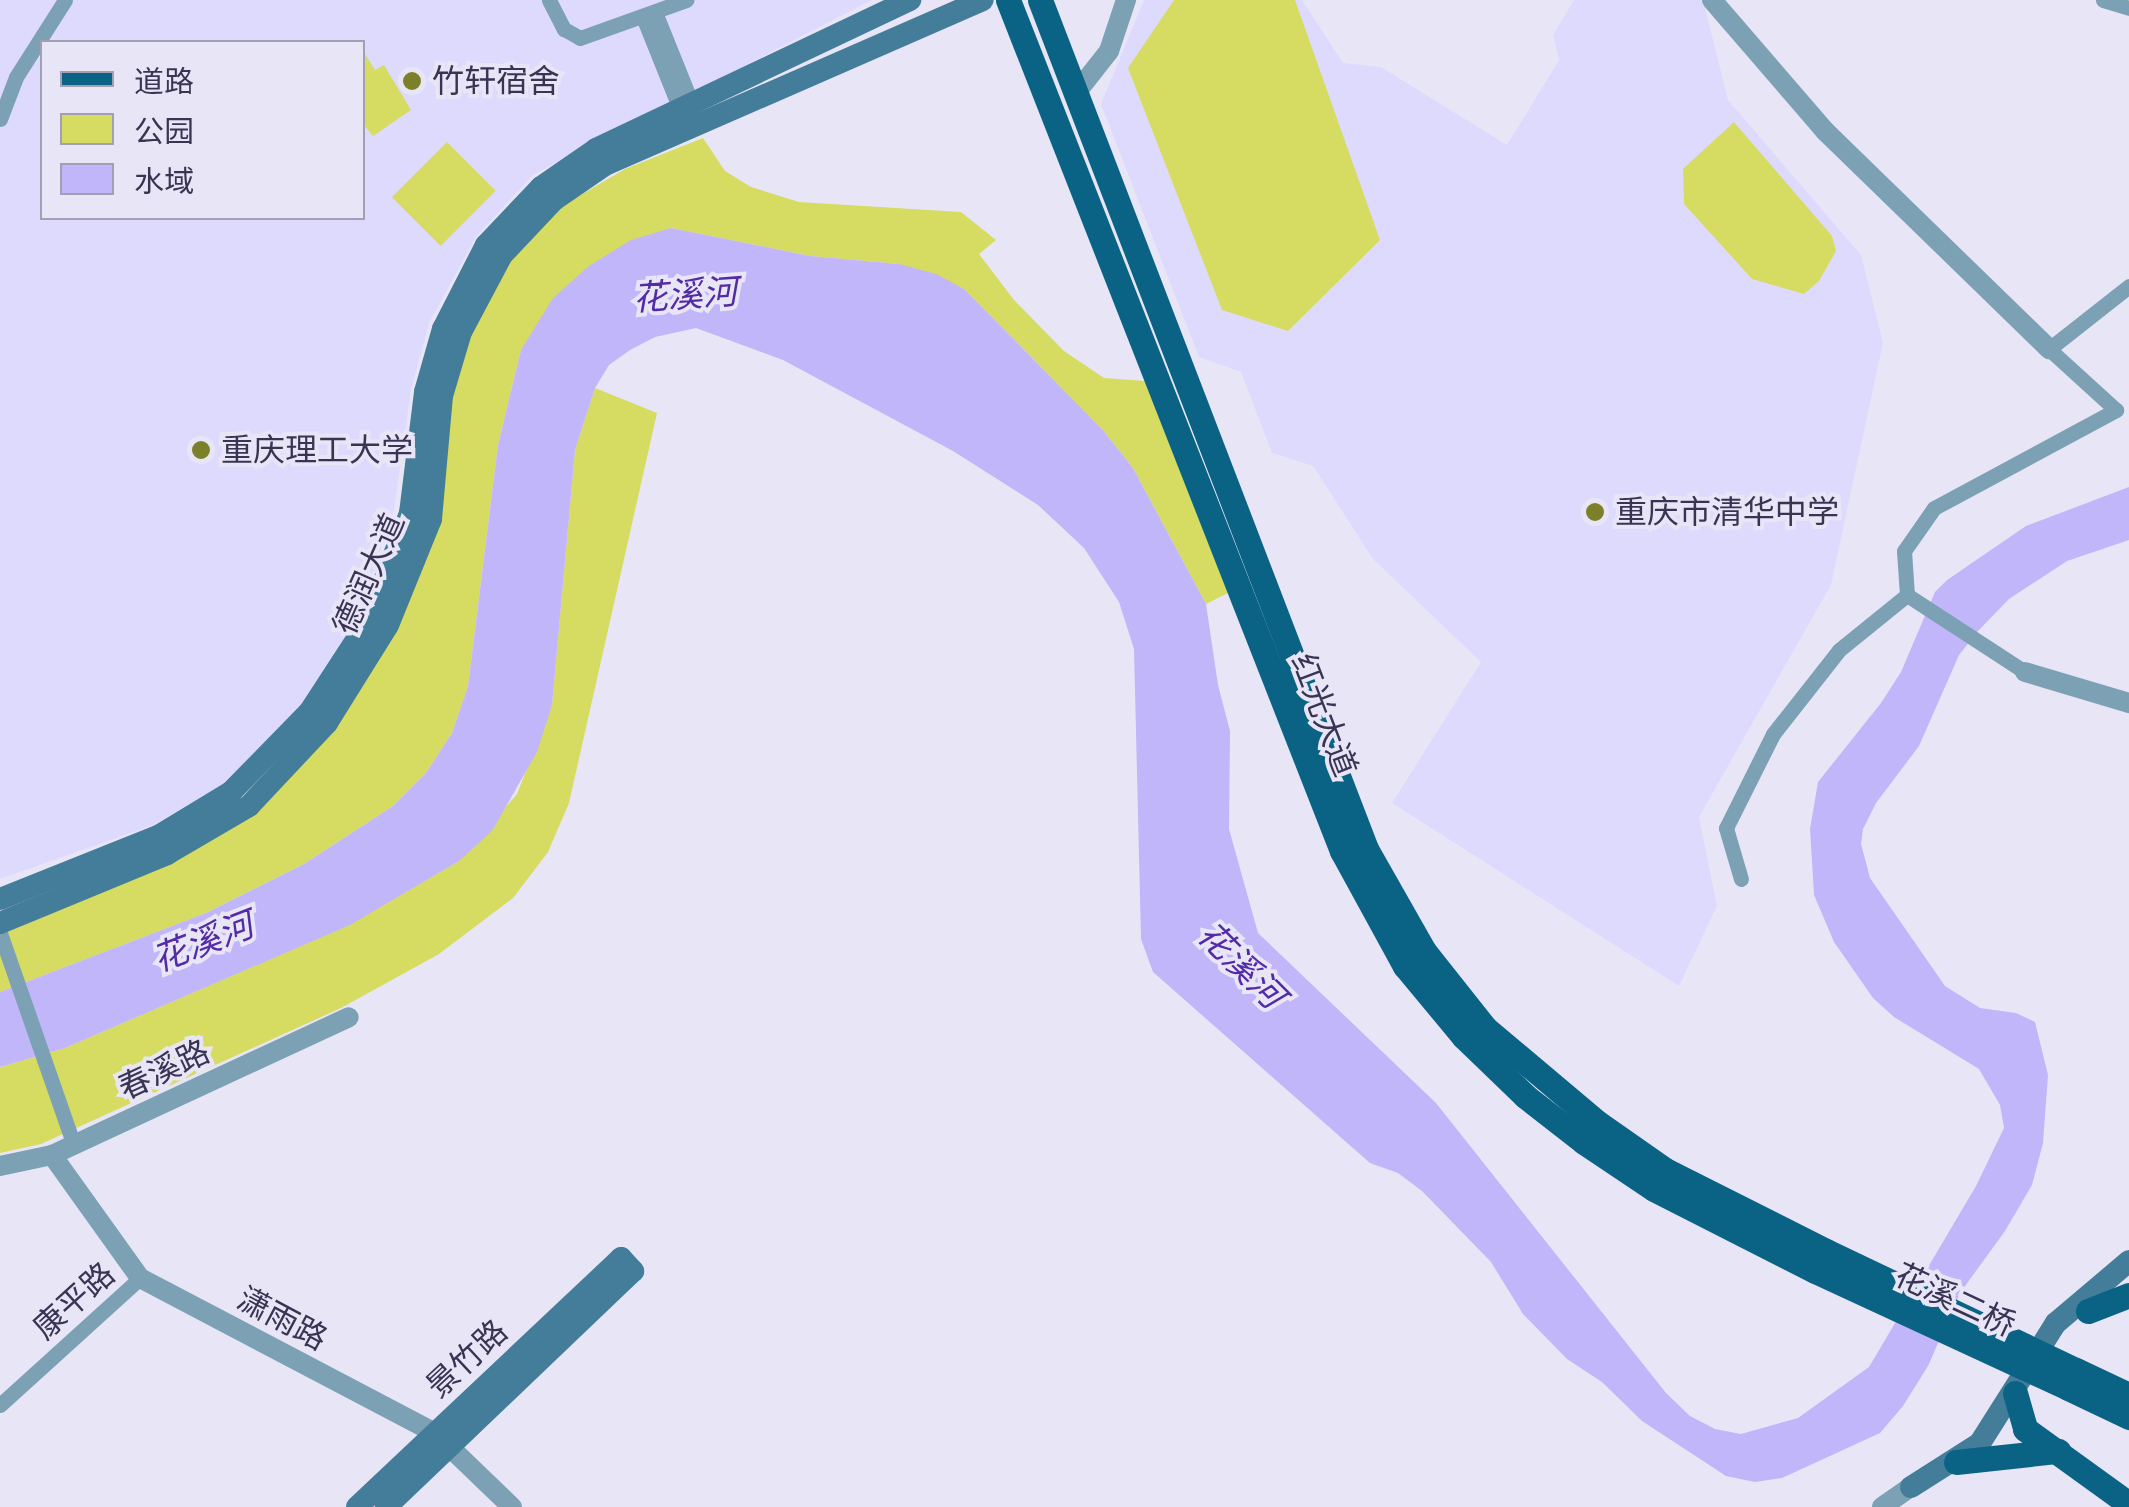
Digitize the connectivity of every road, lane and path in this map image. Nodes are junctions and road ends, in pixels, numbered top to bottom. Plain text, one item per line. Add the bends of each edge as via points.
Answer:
1 (65, 0) edge
2 (548, 0) edge
3 (686, 0) edge
4 (910, 0) edge
5 (983, 0) edge
6 (1008, 0) edge
7 (1040, 0) edge
8 (1126, 0) edge
9 (2103, 0) edge
10 (1719, 3) edge
11 (2129, 8) edge
12 (649, 15) junction
13 (1076, 93) junction
14 (686, 107) junction
15 (0, 119) edge
16 (2129, 286) edge
17 (2049, 349) junction
18 (1907, 595) junction
19 (2025, 672) joint
20 (2129, 703) edge
21 (1741, 879) dead end
22 (0, 899) edge
23 (2, 934) edge
24 (349, 1017) dead end
25 (74, 1145) junction
26 (52, 1155) junction
27 (0, 1166) edge
28 (1820, 1261) junction
29 (2129, 1261) edge
30 (627, 1264) dead end
31 (140, 1278) junction
32 (2114, 1292) edge
33 (2021, 1398) junction
34 (2128, 1400) edge
35 (0, 1405) edge
36 (443, 1440) junction
37 (2054, 1451) junction
38 (1964, 1462) junction
39 (2086, 1466) junction
40 (1911, 1487) joint
41 (2129, 1490) edge
42 (2129, 1504) edge
43 (357, 1507) edge
44 (386, 1507) edge
45 (512, 1507) edge
46 (1882, 1507) edge

1 - 15 street via 16,77
2 - 12 street via 564,30 580,38
3 - 12 street
4 - 14 main road, 德润大道
5 - 23 main road, 德润大道 via 605,165 554,200 502,255 460,332 442,396 430,519 388,625 327,723 249,806
6 - 28 main road, 红光大道 via 1342,851 1405,966 1464,1037 1584,1142 1654,1189
7 - 13 main road, 红光大道
8 - 13 street via 1109,51
9 - 11 street
10 - 17 street via 1825,131
12 - 14 street
13 - 28 main road, 红光大道 via 1366,849 1424,951 1485,1028 1598,1123
14 - 22 main road, 德润大道 via 596,149 541,187 486,245 443,330 425,392 410,513 369,620 310,710 231,792 160,835
16 - 17 street
17 - 18 street via 2116,410 1934,508 1904,551
18 - 19 street
18 - 21 street via 1839,650 1773,734 1726,828
19 - 20 street
23 - 25 street
24 - 25 street, 春溪路
25 - 26 street, 春溪路
26 - 27 street, 春溪路
26 - 31 street, 潇雨路
28 - 34 main road, 花溪二桥, bridge
29 - 32 main road
30 - 36 main road, 景竹路
31 - 35 street, 康平路
31 - 36 street, 潇雨路
32 - 33 main road via 2056,1323
33 - 37 main road via 2024,1429
33 - 38 main road
33 - 39 main road via 2030,1418
36 - 43 main road, 景竹路
36 - 44 main road, 景竹路
36 - 45 street, 潇雨路
37 - 38 main road
37 - 39 main road
38 - 39 main road
38 - 40 main road
39 - 41 main road
39 - 42 main road
40 - 46 street

